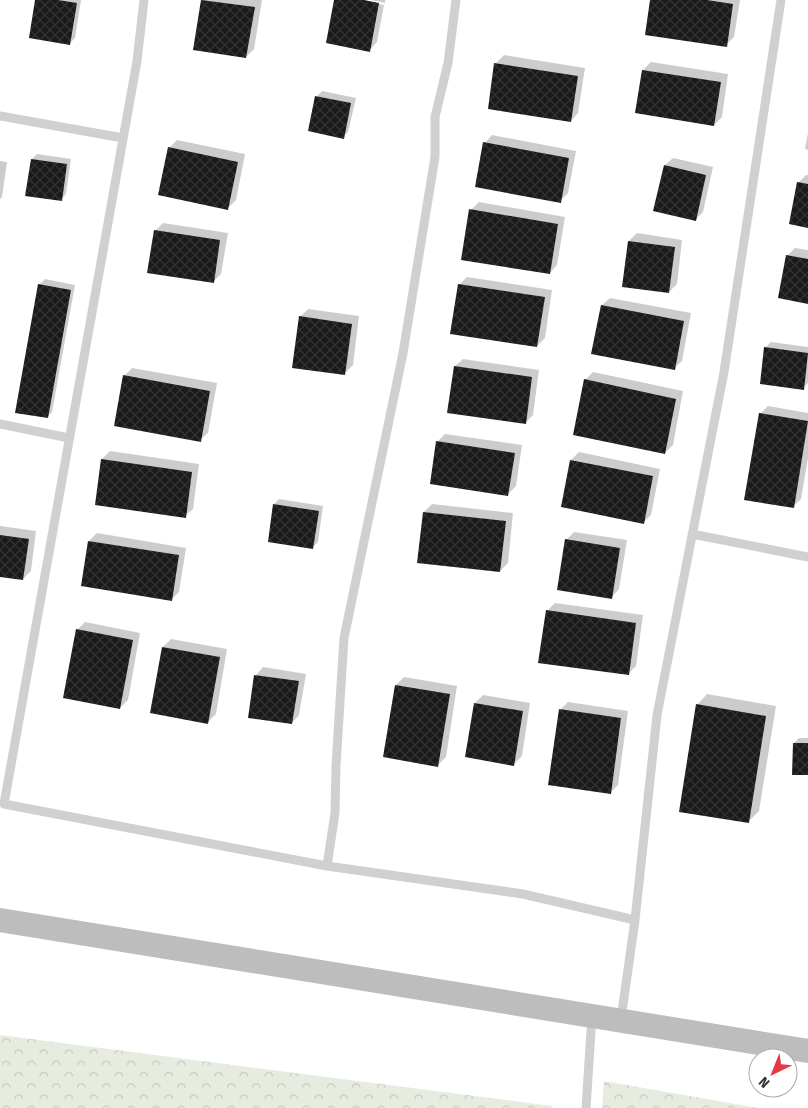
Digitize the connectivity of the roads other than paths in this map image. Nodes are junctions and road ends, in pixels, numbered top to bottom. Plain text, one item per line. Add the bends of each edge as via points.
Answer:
1 (144, 0) edge
2 (456, 0) edge
3 (781, 0) edge
4 (0, 116) edge
5 (123, 138) junction
6 (0, 424) edge
7 (69, 438) junction
8 (692, 534) junction
9 (808, 557) edge
10 (2, 803) edge
11 (327, 866) junction
12 (0, 920) edge
13 (635, 920) junction
14 (592, 1015) junction
15 (621, 1019) junction
16 (808, 1051) edge
17 (586, 1108) edge

1 - 5 lane
2 - 11 lane via 448,63 435,116 435,157 403,353 344,638 335,813
3 - 8 lane via 724,372
4 - 5 lane
5 - 7 lane
6 - 7 lane
7 - 10 lane
8 - 9 lane
8 - 13 lane via 657,715
10 - 11 lane
11 - 13 lane via 523,894
12 - 14 main road
13 - 15 lane
14 - 15 main road
14 - 17 lane
15 - 16 main road

